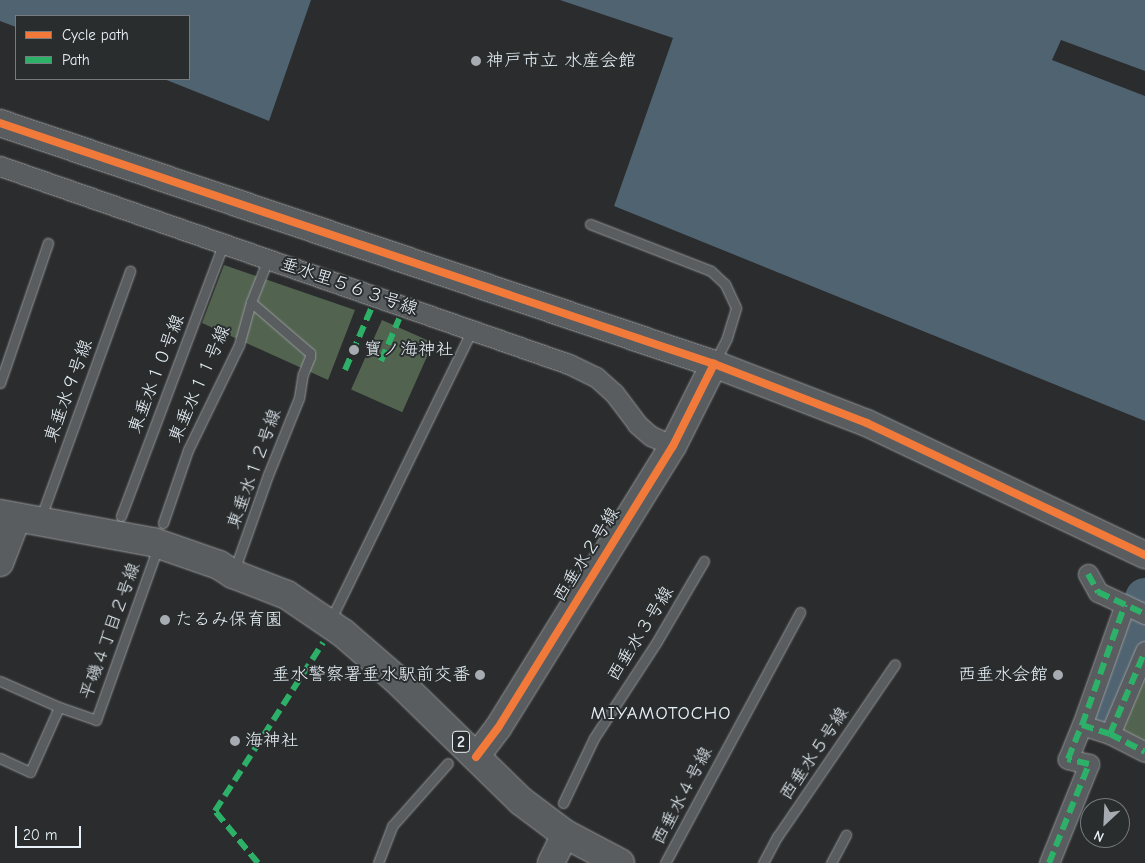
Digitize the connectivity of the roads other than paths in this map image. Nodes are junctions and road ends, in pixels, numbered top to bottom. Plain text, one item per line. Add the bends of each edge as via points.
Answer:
1 (0, 123) edge
2 (0, 166) edge
3 (590, 224) dead end
4 (48, 243) dead end
5 (223, 244) junction
6 (268, 259) junction
7 (130, 271) dead end
8 (251, 302) junction
9 (472, 330) junction
10 (714, 364) junction
11 (0, 383) edge
12 (673, 446) junction
13 (121, 516) dead end
14 (18, 519) edge
15 (161, 534) junction
16 (1145, 555) edge
17 (704, 561) dead end
18 (0, 563) edge
19 (233, 574) junction
20 (1088, 574) dead end
21 (1134, 608) edge
22 (800, 612) dead end
23 (329, 624) junction
24 (1145, 651) edge
25 (895, 664) dead end
26 (0, 681) edge
27 (59, 707) junction
28 (1082, 724) junction
29 (1110, 734) junction
30 (1145, 752) edge
31 (476, 757) junction
32 (0, 758) edge
33 (448, 763) dead end
34 (563, 803) dead end
35 (565, 834) junction
36 (846, 835) dead end
37 (378, 863) edge
38 (551, 863) edge
39 (620, 863) edge
40 (665, 863) edge
41 (763, 863) edge
42 (831, 863) edge
43 (1049, 863) edge

1 - 10 street
2 - 5 street, 垂水里５６３号線
3 - 10 lane via 711,271 725,284 736,308 727,338
4 - 11 lane
5 - 6 street, 垂水里５６３号線
5 - 13 lane, 東垂水１０号線
6 - 8 lane, 東垂水１１号線
6 - 9 street, 垂水里５６３号線
7 - 14 lane, 東垂水９号線
8 - 15 lane, 東垂水１１号線 via 239,345 188,450
8 - 19 lane, 東垂水１２号線 via 310,353 299,398
9 - 12 street, 垂水里５６３号線 via 569,364 596,377 614,392 637,424 651,436
9 - 23 lane
10 - 12 street, 西垂水２号線
10 - 16 street via 867,423
12 - 31 street, 西垂水２号線 via 503,720
14 - 15 highway, 2
14 - 18 street
15 - 19 highway, 2
15 - 27 lane, 平磯４丁目２号線 via 96,720
17 - 34 lane, 西垂水３号線 via 656,643 594,738
19 - 23 highway, 2 via 287,595
20 - 21 street via 1098,592
21 - 28 street
22 - 40 lane, 西垂水４号線
23 - 31 highway, 2 via 396,679
24 - 29 street
25 - 41 lane, 西垂水５号線 via 777,837
26 - 27 lane
27 - 32 lane via 30,772
28 - 29 street
28 - 43 street via 1068,758 1090,764
29 - 30 street
31 - 35 highway, 2 via 521,800
33 - 37 lane via 392,826
35 - 38 street
35 - 39 highway, 2
36 - 42 lane

